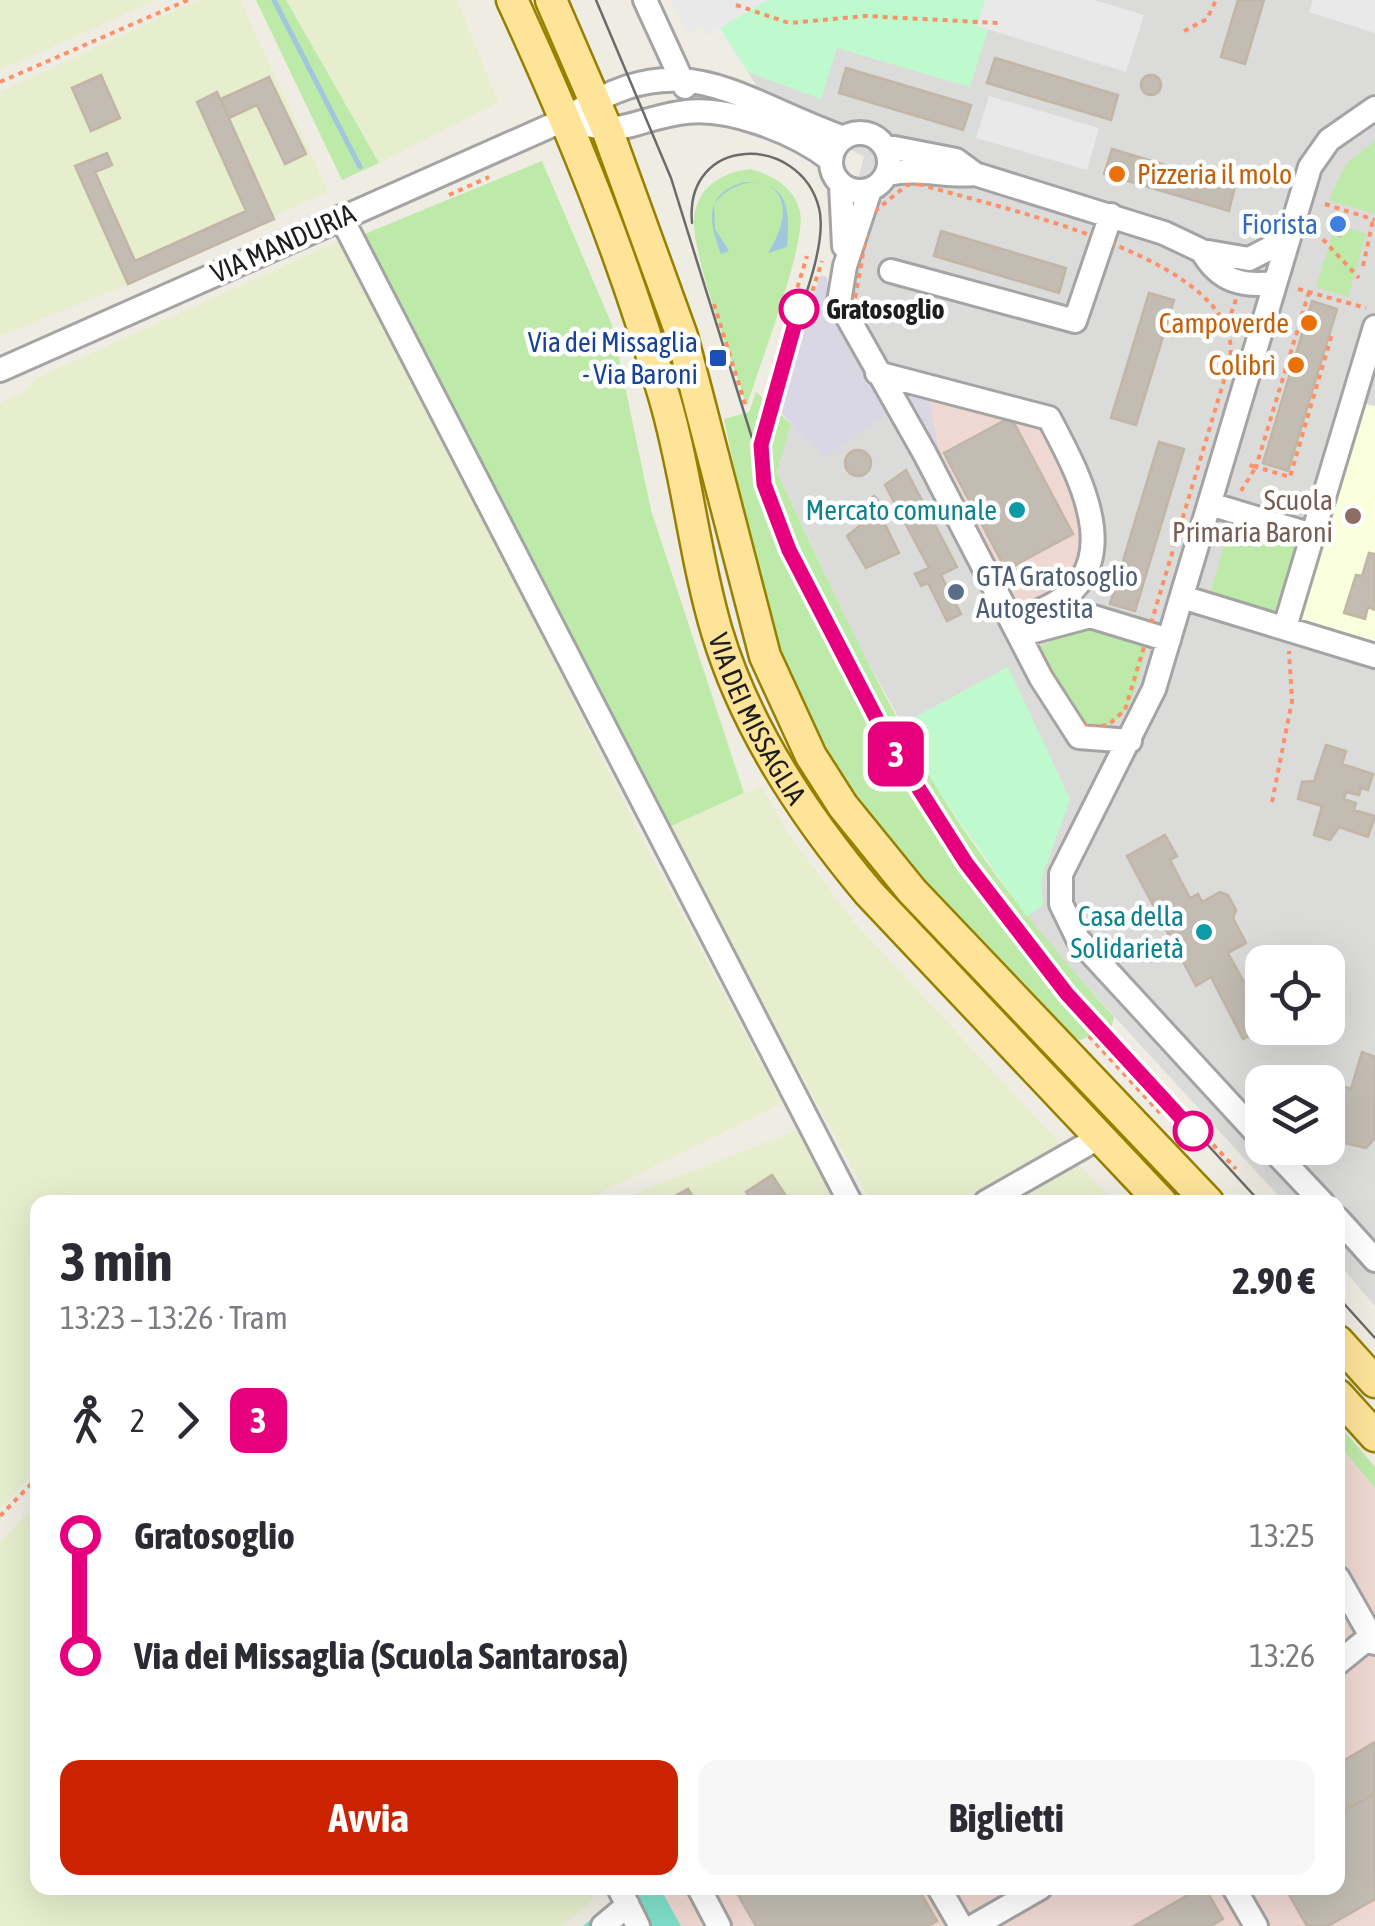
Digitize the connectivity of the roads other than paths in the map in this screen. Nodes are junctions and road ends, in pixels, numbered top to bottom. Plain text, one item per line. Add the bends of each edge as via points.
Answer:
1 (512, 0) edge
2 (551, 0) edge
3 (645, 0) edge
4 (662, 0) edge
5 (680, 76) junction
6 (710, 84) junction
7 (595, 99) junction
8 (1375, 108) edge
9 (698, 112) junction
10 (566, 118) junction
11 (608, 132) junction
12 (844, 138) junction
13 (884, 146) junction
14 (831, 160) junction
15 (975, 174) junction
16 (878, 182) junction
17 (841, 185) junction
18 (1111, 215) junction
19 (341, 217) junction
20 (1288, 239) junction
21 (1202, 251) junction
22 (1249, 259) junction
23 (833, 263) junction
24 (891, 271) dead end
25 (1275, 283) junction
26 (1241, 284) junction
27 (1375, 327) edge
28 (1262, 330) junction
29 (0, 370) edge
30 (878, 374) junction
31 (1210, 504) junction
32 (1312, 536) junction
33 (1182, 597) junction
34 (1285, 632) junction
35 (1019, 635) junction
36 (1169, 640) junction
37 (1375, 656) edge
38 (1130, 741) junction
39 (1245, 1120) edge
40 (1100, 1136) junction
41 (1287, 1165) edge
42 (846, 1195) edge
43 (998, 1195) edge
44 (1155, 1195) edge
45 (1201, 1195) edge
46 (1315, 1195) edge
47 (1345, 1227) edge
48 (1375, 1260) edge
49 (1345, 1349) edge
50 (1375, 1382) edge
51 (1345, 1403) edge
52 (1375, 1436) edge
53 (1345, 1590) edge
54 (1373, 1640) edge
55 (1345, 1658) edge
56 (703, 1895) edge
57 (943, 1895) edge
58 (1028, 1895) edge
59 (1238, 1895) edge
60 (629, 1906) edge
61 (603, 1926) edge
62 (719, 1926) edge
63 (960, 1926) edge
64 (974, 1926) edge
65 (1256, 1926) edge

1 - 10 main road, VIA DEI MISSAGLIA
2 - 7 main road, VIA DEI MISSAGLIA
3 - 5 street
4 - 6 street via 680,44
5 - 6 street
5 - 7 street
5 - 9 street
6 - 9 street
6 - 12 street
7 - 10 street
7 - 11 main road, VIA DEI MISSAGLIA
8 - 20 street via 1316,154
9 - 11 street
9 - 14 street via 788,132
10 - 11 street
10 - 19 street, VIA MANDURIA
10 - 40 main road, VIA DEI MISSAGLIA via 628,275 666,401 717,633 768,749 826,842
11 - 45 main road, VIA DEI MISSAGLIA via 682,336 765,656 812,756 912,891
12 - 13 street via 868,134
12 - 14 street
13 - 15 street via 956,160
13 - 16 street via 889,161
14 - 17 street
15 - 16 street via 925,168
15 - 18 street
16 - 17 street via 856,192
16 - 23 street
17 - 23 street
18 - 21 street
18 - 24 street via 1075,321
19 - 29 street, VIA MANDURIA
19 - 42 street
20 - 22 street
20 - 25 street
21 - 22 street
21 - 26 street via 1212,270
22 - 25 street
23 - 30 street via 839,302
25 - 26 street
25 - 28 street
26 - 28 street
27 - 32 street
28 - 31 street
30 - 35 street
30 - 35 street via 1049,418 1082,478 1095,536 1083,581 1058,604 1030,614
31 - 32 street
31 - 33 street
32 - 34 street
33 - 34 street
33 - 36 street
34 - 37 street
35 - 36 street via 1090,616
35 - 38 street via 1079,738
36 - 38 street
38 - 39 street via 1064,863 1061,904 1078,939
40 - 43 street
40 - 44 main road, VIA DEI MISSAGLIA
41 - 46 street
47 - 48 street
49 - 50 main road
51 - 52 main road
53 - 54 street
54 - 55 street
56 - 62 street
57 - 63 street
58 - 64 street
59 - 65 street
60 - 61 street

